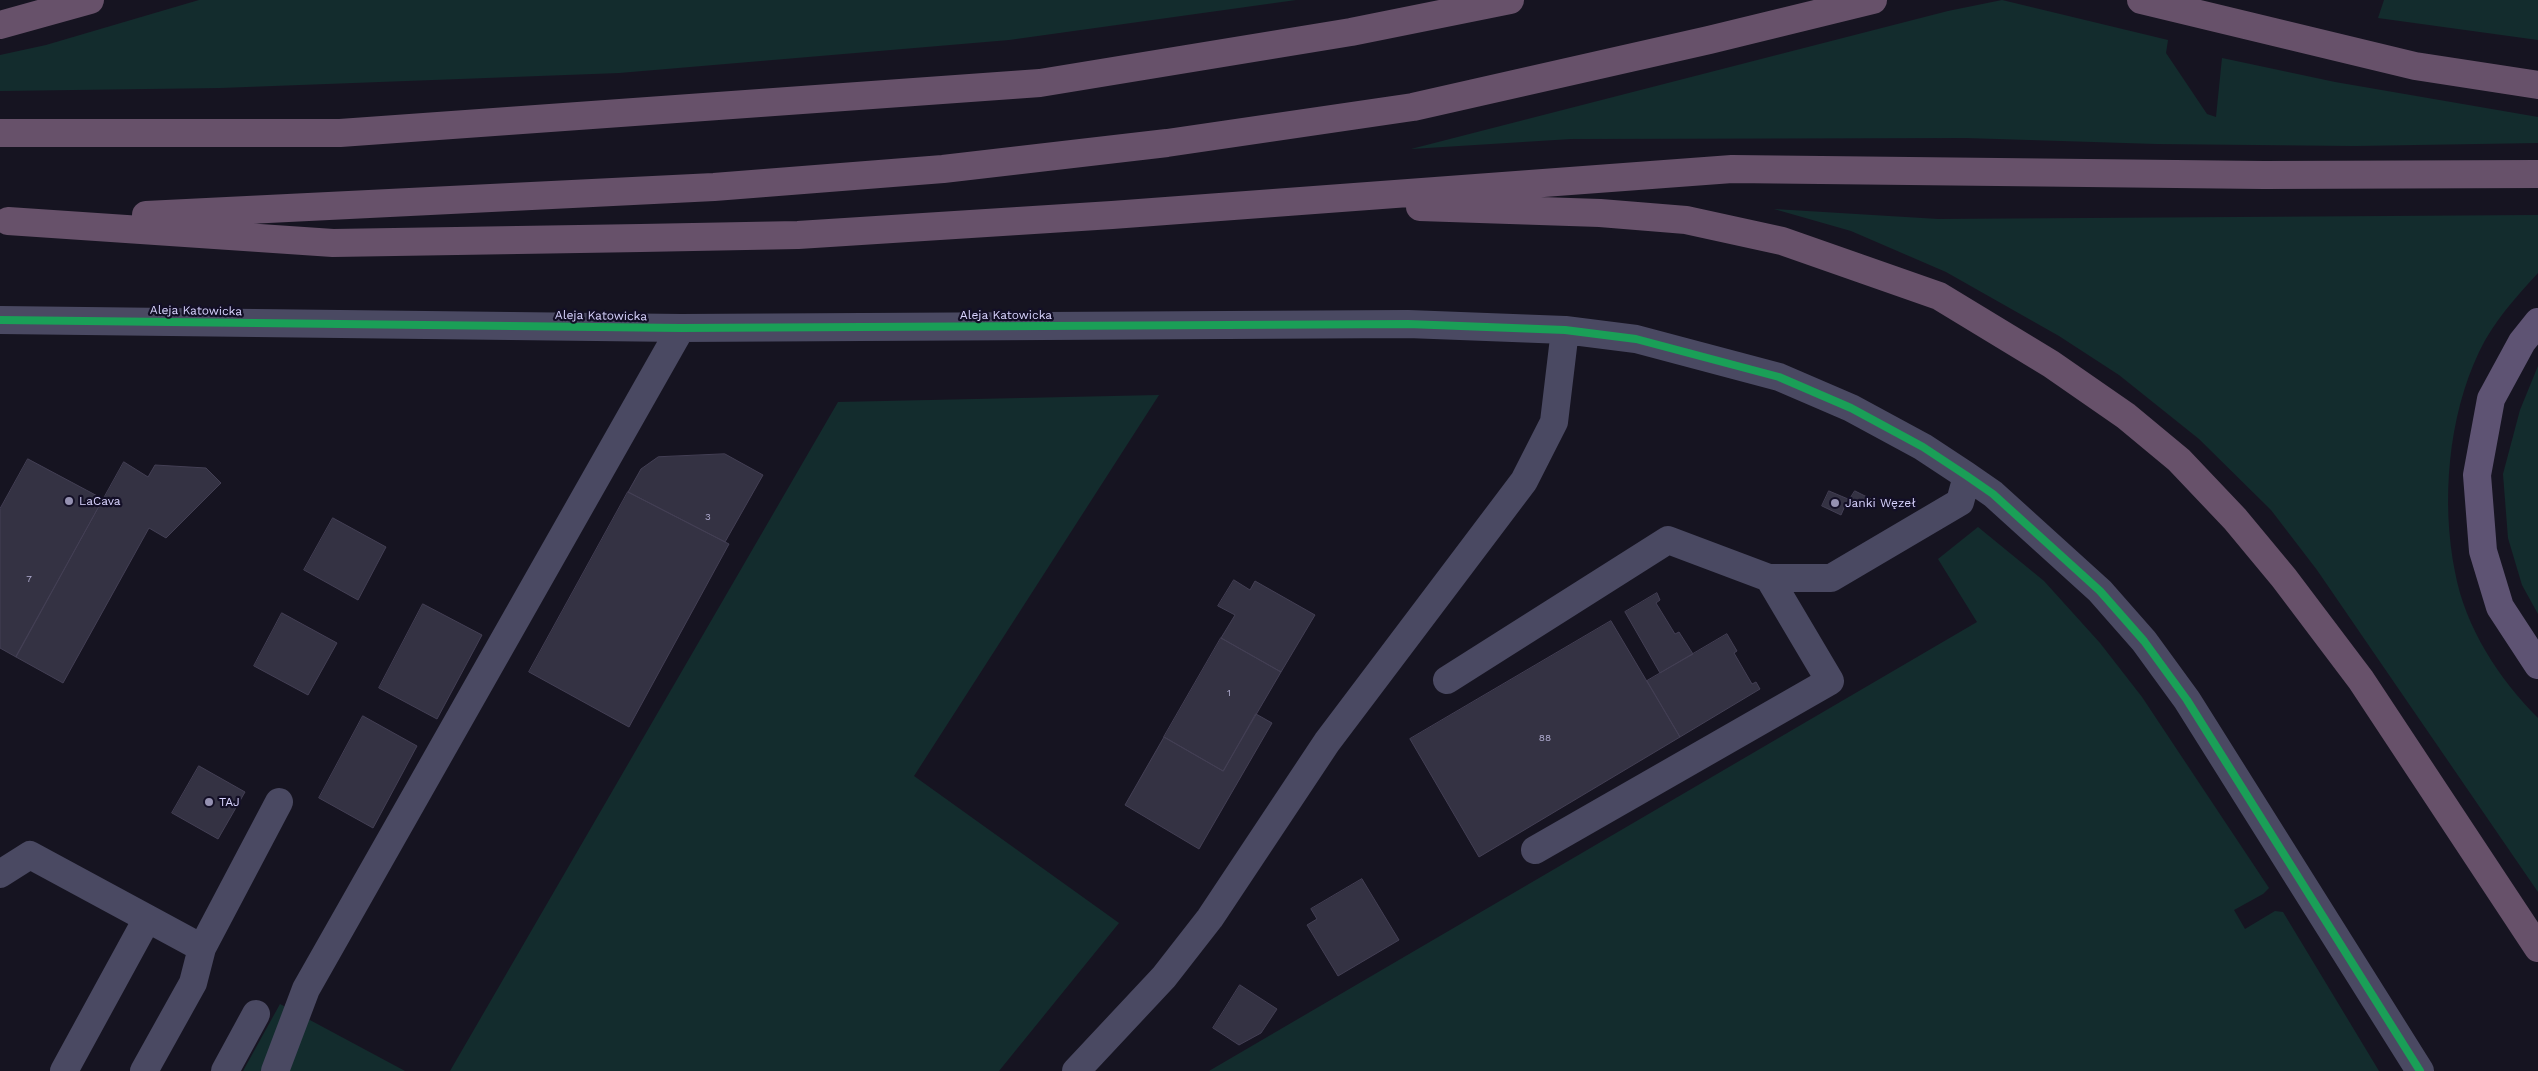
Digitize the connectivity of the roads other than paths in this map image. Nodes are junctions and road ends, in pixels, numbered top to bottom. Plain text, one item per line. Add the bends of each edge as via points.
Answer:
1 (90, 0) edge
2 (1510, 0) edge
3 (1873, 0) edge
4 (2141, 0) edge
5 (0, 25) edge
6 (2538, 85) edge
7 (0, 133) edge
8 (2538, 174) edge
9 (1254, 204) junction
10 (4, 221) edge
11 (0, 320) edge
12 (2538, 322) edge
13 (681, 328) junction
14 (1565, 330) junction
15 (1967, 476) junction
16 (1769, 578) junction
17 (2538, 665) edge
18 (1447, 680) dead end
19 (279, 802) dead end
20 (1535, 850) dead end
21 (0, 874) edge
22 (147, 919) junction
23 (202, 948) junction
24 (2538, 948) edge
25 (256, 1014) dead end
26 (64, 1071) edge
27 (144, 1071) edge
28 (225, 1071) edge
29 (275, 1071) edge
30 (1076, 1071) edge
31 (2420, 1071) edge

1 - 5 highway
2 - 7 highway via 1351,32 1040,83 340,133
3 - 10 highway via 1413,107 1167,143 943,170 714,187
4 - 6 highway via 2416,66
8 - 9 highway via 2244,175 1732,169
9 - 10 highway via 798,235 641,238 333,242
9 - 24 highway via 1457,207 1686,220 1782,241 1939,296 2052,364 2126,416 2178,460 2235,519 2361,680
11 - 13 street, Aleja Katowicka
12 - 17 main road via 2522,342 2492,400 2477,475 2483,551 2500,607
13 - 14 street, Aleja Katowicka via 1408,324
13 - 29 street via 306,989
14 - 15 street, Aleja Katowicka via 1636,339 1779,376 1851,408 1923,447
14 - 30 street via 1554,422 1524,481 1327,742 1210,918 1164,977
15 - 16 street via 1960,502 1831,578
15 - 31 street, Aleja Katowicka via 1999,499 2094,584 2144,641 2187,700
16 - 18 street via 1668,540
16 - 20 street via 1830,682
19 - 23 street
21 - 22 street via 30,855
22 - 23 street
22 - 26 street
23 - 27 street via 193,983
25 - 28 street

